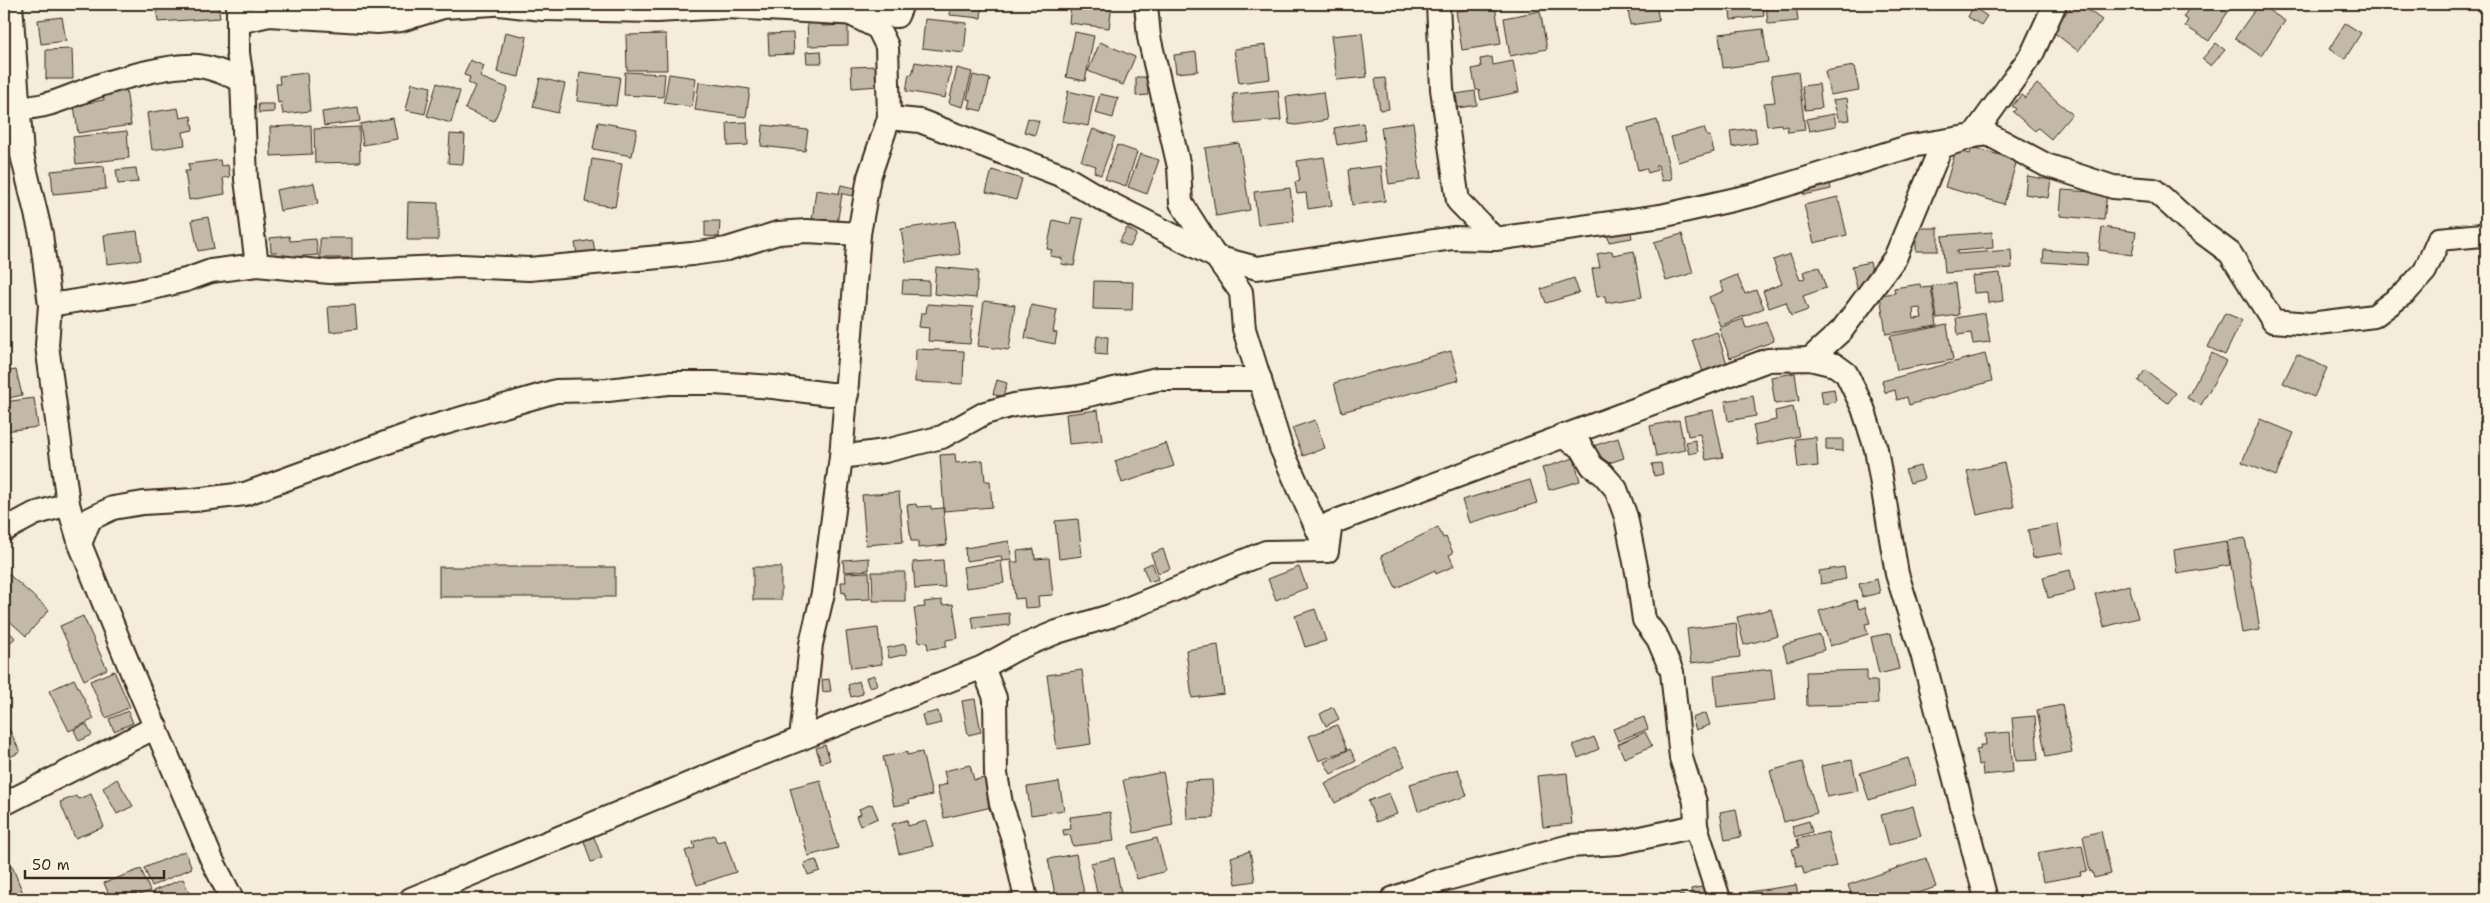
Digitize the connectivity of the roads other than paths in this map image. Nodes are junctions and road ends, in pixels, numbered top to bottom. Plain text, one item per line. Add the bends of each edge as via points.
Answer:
1 (11, 4) edge
2 (492, 4) edge
3 (499, 4) edge
4 (902, 4) edge
5 (1146, 4) edge
6 (1438, 4) edge
7 (2054, 4) edge
8 (847, 12) junction
9 (238, 13) edge
10 (242, 80) junction
11 (10, 108) edge
12 (889, 118) junction
13 (1973, 136) junction
14 (2486, 232) edge
15 (859, 234) junction
16 (1495, 239) junction
17 (1216, 257) junction
18 (257, 265) junction
19 (50, 305) junction
20 (1810, 359) junction
21 (1260, 379) junction
22 (847, 394) junction
23 (1561, 436) junction
24 (841, 457) junction
25 (68, 504) junction
26 (4, 530) edge
27 (80, 544) junction
28 (1327, 551) junction
29 (983, 668) junction
30 (156, 727) junction
31 (801, 739) junction
32 (4, 804) edge
33 (1696, 826) junction
34 (232, 899) edge
35 (411, 899) edge
36 (1026, 899) edge
37 (1392, 899) edge
38 (1719, 899) edge
39 (1986, 899) edge

1 - 11 street
2 - 9 street via 443,7 401,20 377,22
3 - 8 street via 543,9 657,11 727,7
4 - 8 street via 897,16
5 - 17 street via 1149,37 1179,167 1181,203
6 - 16 street via 1442,89 1458,201
7 - 13 street via 2032,54
8 - 12 street via 878,28 887,46
9 - 10 street
10 - 11 street via 214,69 181,66 107,83 51,104
10 - 18 street via 246,179
11 - 19 street via 41,234
12 - 15 street via 869,177
12 - 17 street via 920,121 1063,176
13 - 14 street via 1988,134 2046,165 2113,186 2154,190 2230,253 2273,322 2310,324 2374,316 2406,292 2425,271 2439,239
13 - 16 street via 1911,146 1754,195 1662,216
13 - 20 street via 1941,147 1895,258 1842,330
15 - 18 street via 778,233 718,250 555,268 462,266 330,272
15 - 22 street
16 - 17 street via 1453,238 1257,268
17 - 21 street via 1241,292 1244,329
18 - 19 street via 211,271 139,290
19 - 25 street via 47,345
20 - 23 street via 1768,360
20 - 39 street via 1835,364 1846,373 1866,416 1876,448 1897,574 1923,657
21 - 24 street via 1157,379 1080,396 1014,405 985,413 942,437 885,451
21 - 28 street via 1281,448
22 - 24 street
22 - 27 street via 714,383 556,391 421,430 245,494 113,508 90,519
23 - 28 street via 1331,523
23 - 33 street via 1581,447 1592,466 1616,490 1626,517 1644,620 1658,639 1672,672 1681,758 1695,802
24 - 31 street via 823,593 811,644
25 - 26 street via 34,514
25 - 27 street
27 - 30 street
28 - 29 street via 1266,552 1110,616 1024,646
29 - 31 street
29 - 36 street via 995,698 996,774 1000,797
30 - 32 street
30 - 34 street via 212,860
31 - 35 street
33 - 37 street via 1618,843 1570,846 1440,881
33 - 38 street

